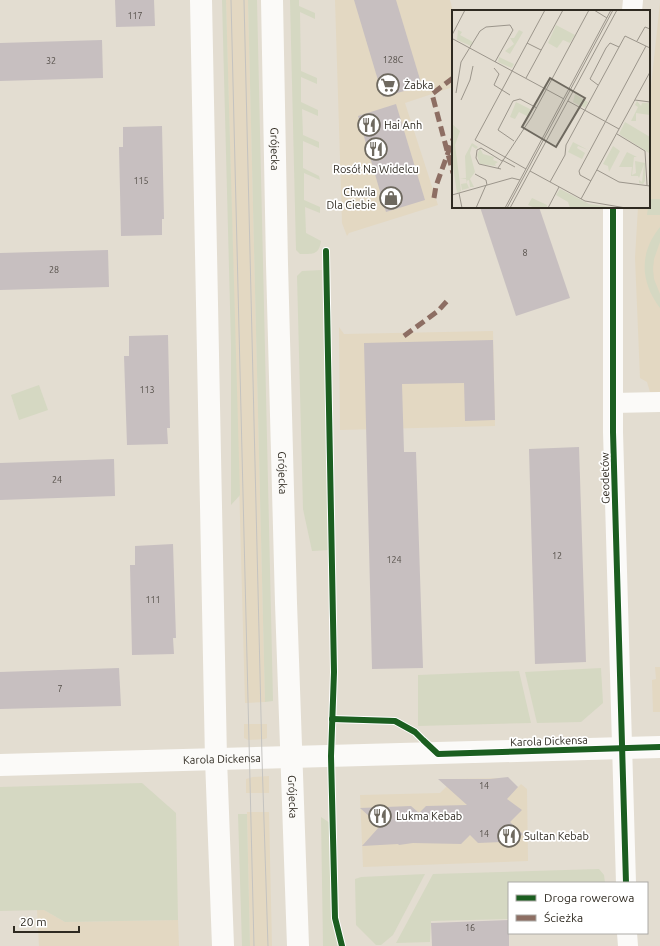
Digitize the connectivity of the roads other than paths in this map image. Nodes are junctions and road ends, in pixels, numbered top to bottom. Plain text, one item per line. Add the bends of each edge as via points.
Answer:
1 (201, 0) edge
2 (272, 0) edge
3 (633, 0) edge
4 (632, 10) edge
5 (613, 208) edge
6 (660, 402) edge
7 (613, 403) junction
8 (660, 747) edge
9 (622, 748) junction
10 (292, 756) junction
11 (216, 759) junction
12 (0, 765) edge
13 (626, 882) edge
14 (627, 934) edge
15 (222, 946) edge
16 (298, 946) edge
17 (628, 946) edge

1 - 11 main road
2 - 10 main road, Grójecka via 278,319
3 - 4 street
5 - 7 street, Geodetów
6 - 7 street
7 - 9 street, Geodetów
8 - 9 main road, Karola Dickensa
9 - 10 main road, Karola Dickensa
9 - 13 street, Geodetów
10 - 11 main road, Karola Dickensa
10 - 16 main road, Grójecka
11 - 12 main road, Karola Dickensa
11 - 15 main road
14 - 17 street

